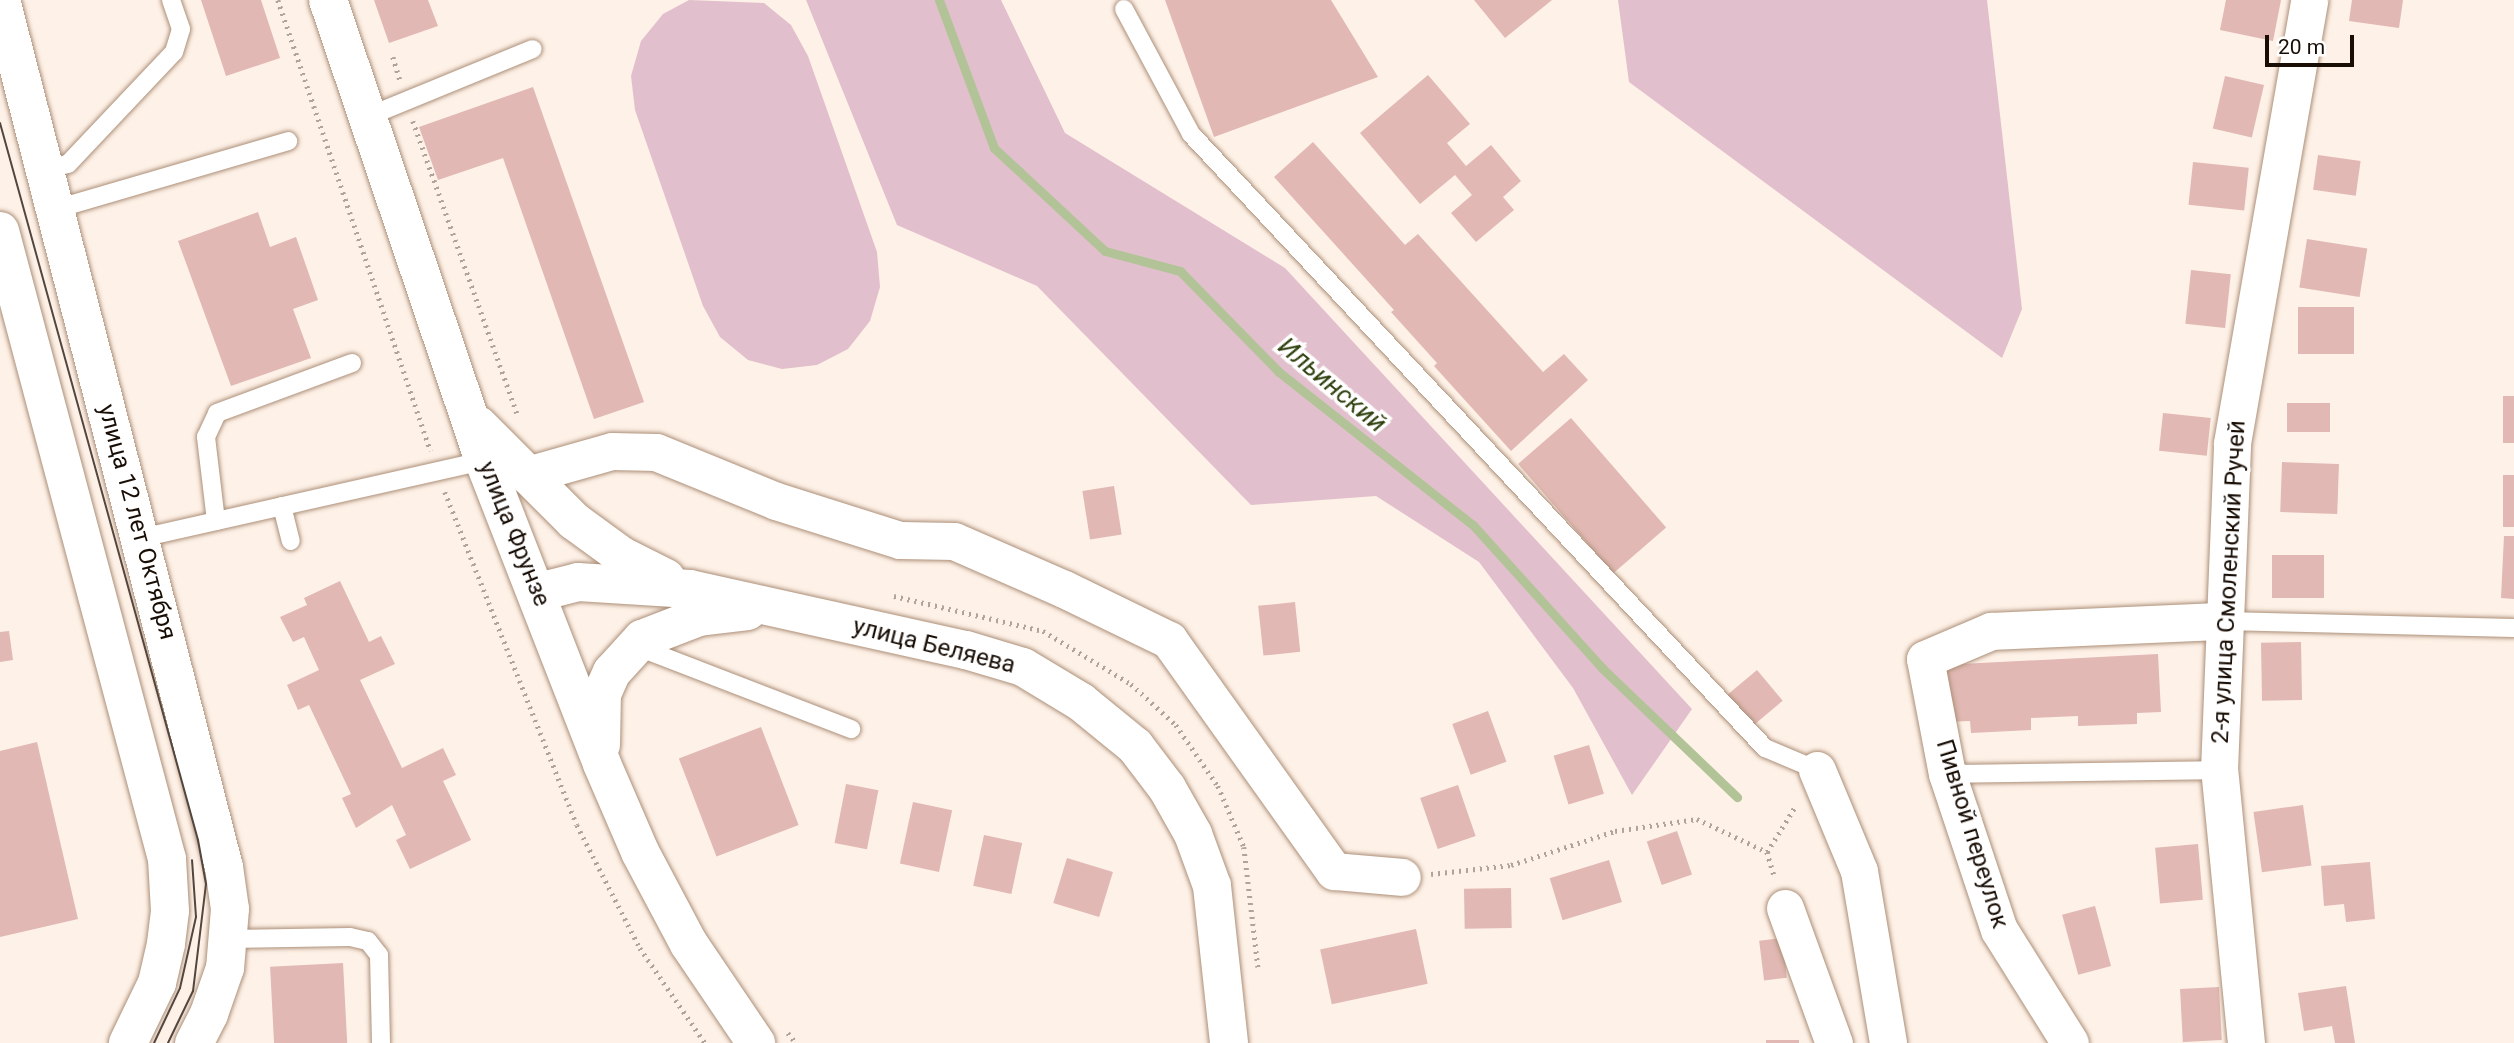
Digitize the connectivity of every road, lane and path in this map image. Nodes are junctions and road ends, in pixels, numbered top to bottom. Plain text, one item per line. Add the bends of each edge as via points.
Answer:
1 (1, 0) edge
2 (171, 0) edge
3 (278, 0) edge
4 (328, 0) edge
5 (2309, 0) edge
6 (1124, 9) dead end
7 (533, 49) dead end
8 (393, 57) dead end
9 (406, 101) junction
10 (368, 117) junction
11 (288, 141) dead end
12 (46, 170) junction
13 (56, 209) junction
14 (0, 231) edge
15 (352, 363) dead end
16 (469, 416) junction
17 (518, 418) dead end
18 (484, 461) junction
19 (438, 471) junction
20 (527, 475) junction
21 (282, 506) junction
22 (216, 521) junction
23 (141, 538) junction
24 (290, 541) dead end
25 (690, 589) junction
26 (539, 592) junction
27 (880, 593) dead end
28 (769, 608) junction
29 (2223, 621) junction
30 (2514, 628) edge
31 (642, 639) junction
32 (851, 729) dead end
33 (602, 764) junction
34 (1817, 770) junction
35 (2219, 770) junction
36 (1947, 774) junction
37 (1767, 852) junction
38 (1402, 877) joint
39 (1785, 908) joint
40 (230, 939) junction
41 (1258, 978) dead end
42 (768, 1032) edge
43 (2064, 1041) edge
44 (128, 1043) edge
45 (194, 1043) edge
46 (381, 1043) edge
47 (705, 1043) edge
48 (796, 1043) edge
49 (1228, 1043) edge
50 (1834, 1043) edge
51 (1888, 1043) edge
52 (2246, 1043) edge

1 - 12 main road, улица 12 лет Октября
2 - 12 lane via 181,29 174,52 68,164
3 - 19 path
4 - 10 main road, улица Фрунзе
5 - 29 street, 2-я улица Смоленский Ручей via 2232,443
6 - 34 lane via 1191,134 1765,748
7 - 9 lane
8 - 9 path
9 - 10 lane
9 - 17 path
10 - 16 main road, улица Фрунзе
11 - 13 lane
12 - 13 main road, улица 12 лет Октября
13 - 23 main road, улица 12 лет Октября
14 - 44 main road via 167,859 170,911 166,944 157,983
15 - 22 lane via 217,413 206,437
16 - 18 main road, улица Фрунзе
16 - 20 main road
18 - 19 lane
18 - 26 main road, улица Фрунзе
19 - 21 lane
19 - 47 path via 577,825 640,948
20 - 25 main road via 574,521 622,556
20 - 38 street via 612,451 656,452 776,501 900,540 954,541 1064,589 1169,640 1334,871
21 - 22 lane
21 - 24 lane
22 - 23 lane
23 - 40 main road, улица 12 лет Октября via 210,800 230,909
25 - 26 main road via 578,582
25 - 28 main road, улица Беляева
26 - 33 main road, улица Фрунзе
27 - 41 path via 1043,631 1131,684 1176,725 1218,786 1244,847 1256,925
28 - 31 main road via 699,617
28 - 49 main road, улица Беляева via 1023,667 1081,702 1135,746 1167,788 1193,834 1212,886
29 - 30 lane
29 - 35 street, 2-я улица Смоленский Ручей
29 - 36 street, Пивной переулок via 1991,631 1925,659
31 - 32 lane via 646,650
31 - 33 main road via 612,672 603,694
33 - 42 main road, улица Фрунзе via 640,852 683,932
34 - 37 path
34 - 51 street via 1859,871
35 - 36 lane
35 - 52 street, 2-я улица Смоленский Ручей
36 - 43 street, Пивной переулок via 1999,930
37 - 38 path via 1697,820 1615,831 1511,865
37 - 39 path
39 - 50 street
40 - 45 main road, улица 12 лет Октября via 209,1014
40 - 46 lane via 350,937 368,941 379,955
42 - 48 path

